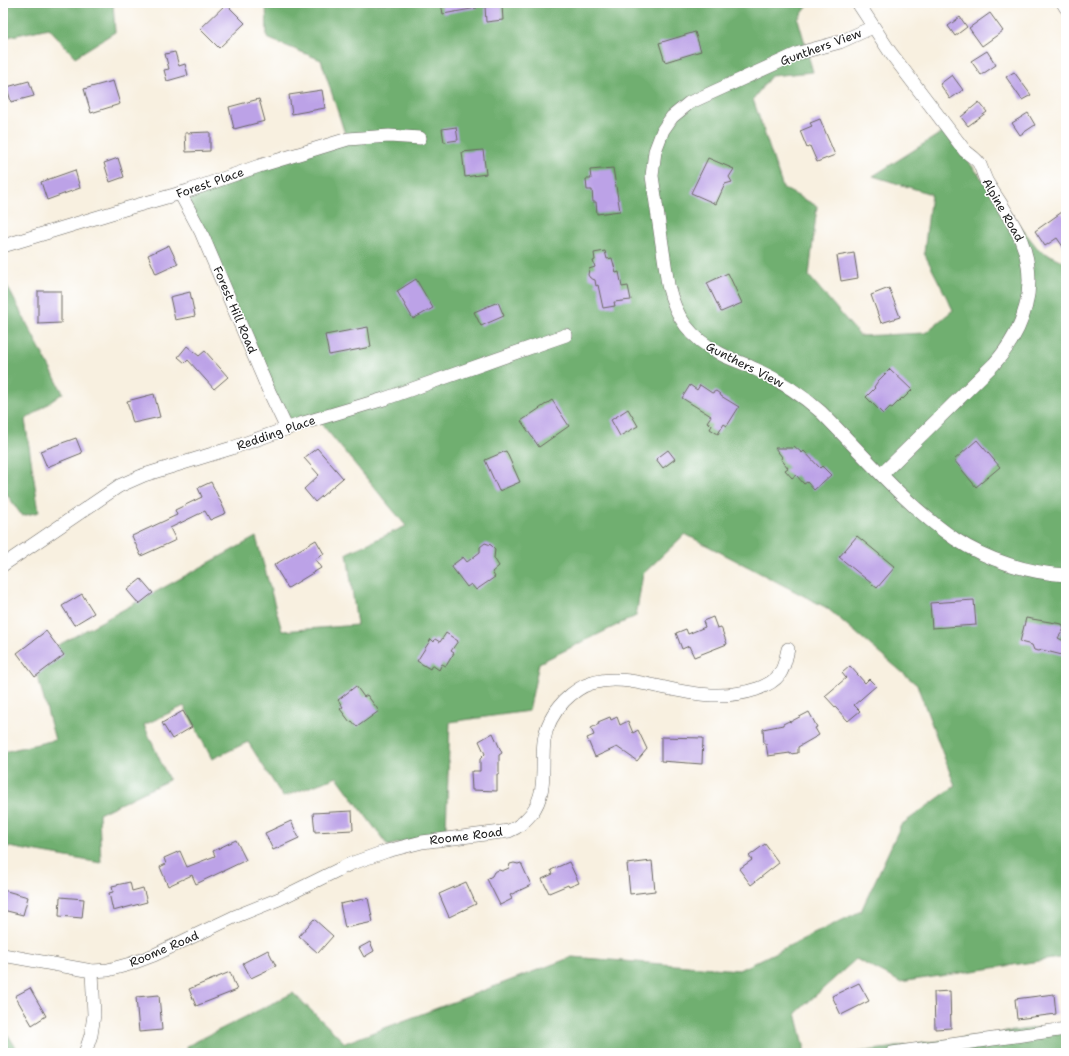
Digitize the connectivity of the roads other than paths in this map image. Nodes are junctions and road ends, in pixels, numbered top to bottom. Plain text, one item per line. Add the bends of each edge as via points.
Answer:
1 (858, 3) edge
2 (1063, 3) edge
3 (1066, 8) edge
4 (874, 27) junction
5 (420, 138) dead end
6 (180, 193) junction
7 (3, 246) edge
8 (566, 335) dead end
9 (287, 429) junction
10 (882, 474) junction
11 (3, 565) edge
12 (1066, 575) edge
13 (788, 649) dead end
14 (3, 955) edge
15 (92, 971) junction
16 (1066, 1029) edge
17 (84, 1053) edge
18 (892, 1053) edge

1 - 4 street, Alpine Road
2 - 3 street
4 - 10 street, Alpine Road via 965,151 980,164 984,180 1008,213 1021,239 1029,272 1027,304 1023,317 1003,354
4 - 10 street, Gunthers View via 840,42 799,53 689,103 672,117 663,130 655,150 652,176 668,285 672,302 680,318 705,345 778,380 807,400
5 - 6 street, Forest Place via 389,136 348,139
6 - 7 street, Forest Place
6 - 9 street, Forest Hill Road via 201,232
8 - 9 street, Redding Place via 384,399
9 - 11 street, Redding Place via 144,475 120,486
10 - 12 street, Gunthers View via 911,504 956,540 1017,567
13 - 15 street, Roome Road via 784,667 772,682 738,694 722,696 689,693 619,680 606,680 579,688 560,706 549,722 544,742 541,795 538,804 519,827 500,833 422,842 387,851 350,864 154,955 108,970
14 - 15 street, Roome Road
15 - 17 street via 94,1015 91,1035
16 - 18 street

